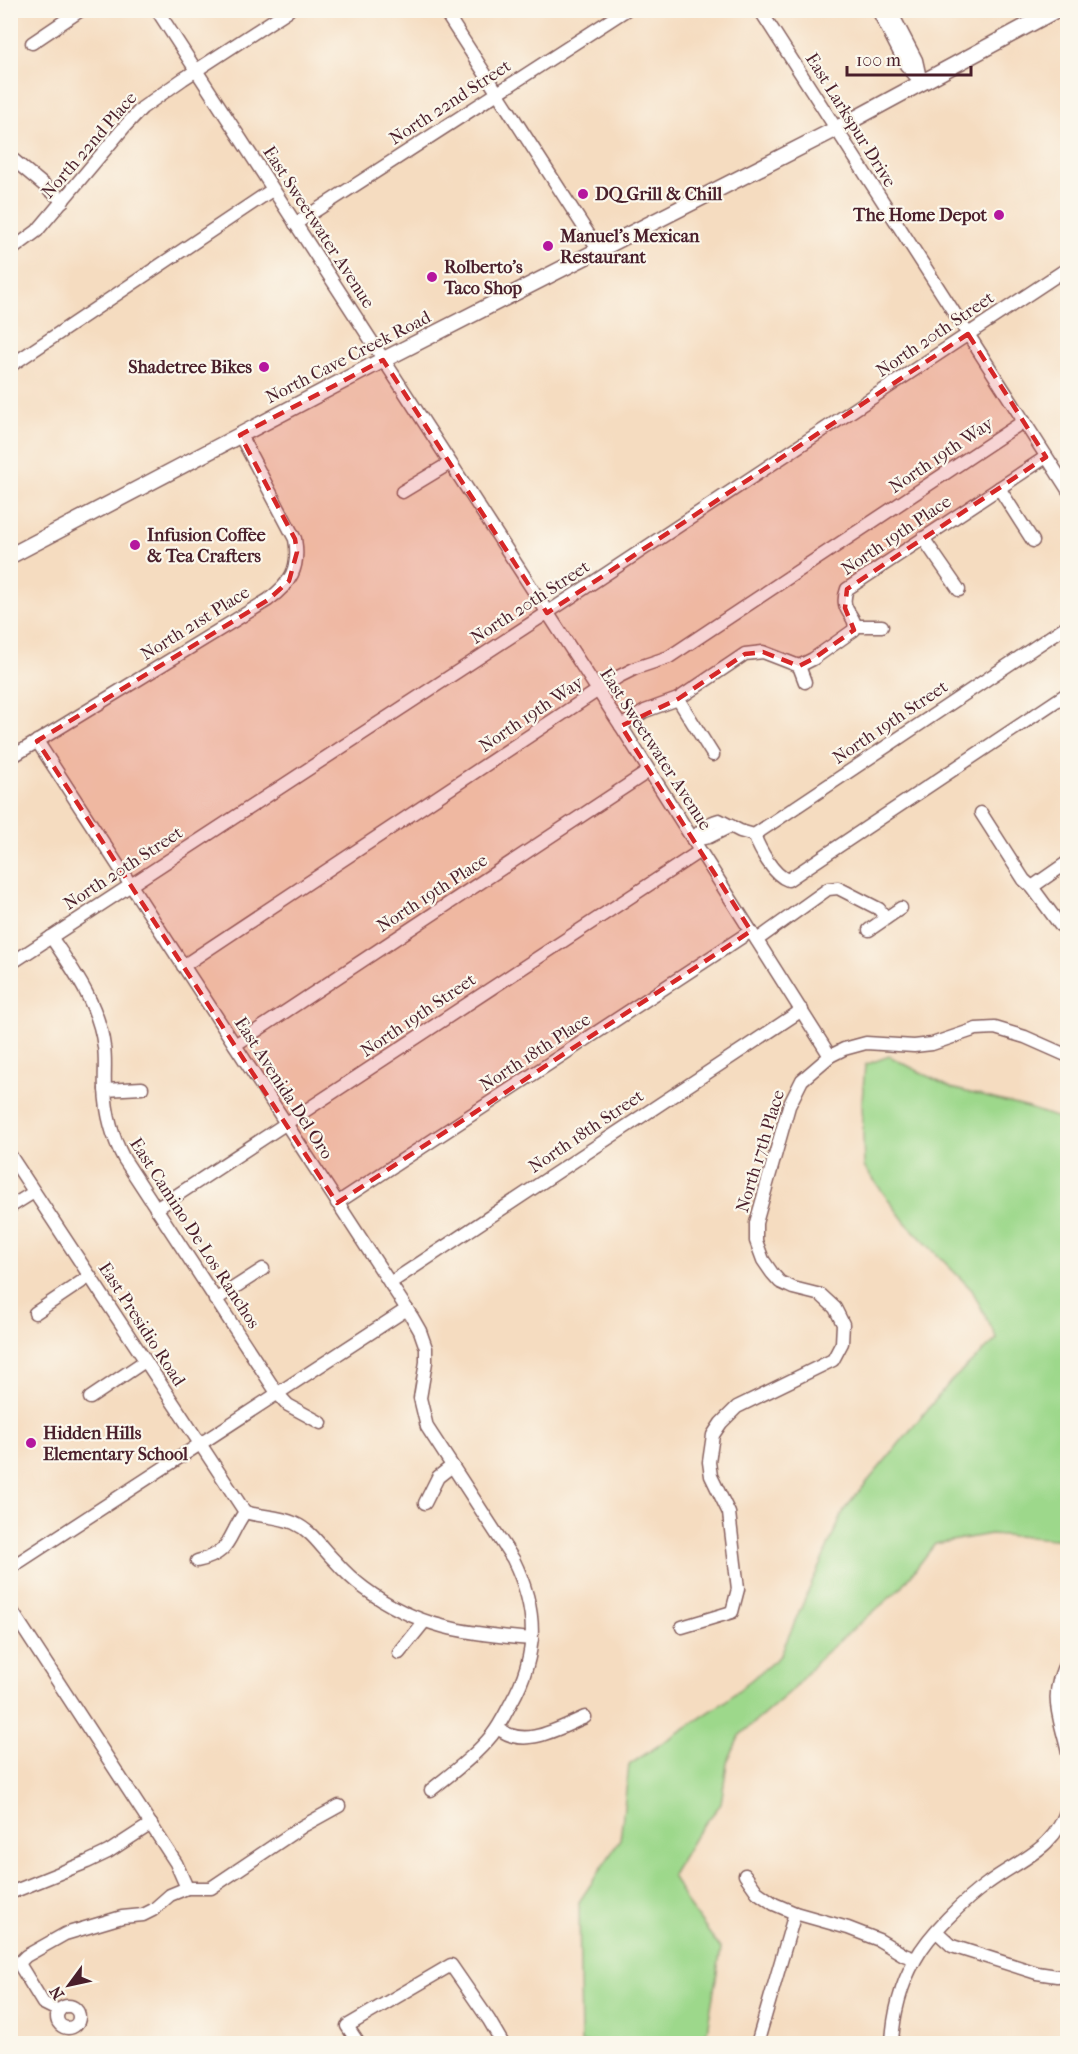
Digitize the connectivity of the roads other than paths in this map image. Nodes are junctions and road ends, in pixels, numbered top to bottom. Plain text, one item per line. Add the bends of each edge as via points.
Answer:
1 (81, 10) edge
2 (157, 10) edge
3 (290, 10) edge
4 (444, 10) edge
5 (626, 10) edge
6 (760, 10) edge
7 (878, 10) edge
8 (890, 10) edge
9 (1056, 10) edge
10 (32, 43) dead end
11 (196, 70) junction
12 (921, 82) junction
13 (497, 93) junction
14 (836, 129) junction
15 (10, 157) edge
16 (273, 190) junction
17 (63, 201) junction
18 (295, 224) junction
19 (598, 249) junction
20 (10, 250) edge
21 (1068, 268) edge
22 (968, 334) junction
23 (383, 360) junction
24 (10, 366) edge
25 (1024, 422) junction
26 (240, 435) junction
27 (1046, 457) junction
28 (450, 463) junction
29 (999, 488) junction
30 (1068, 490) edge
31 (402, 492) dead end
32 (923, 538) junction
33 (1033, 541) dead end
34 (10, 556) edge
35 (959, 590) dead end
36 (547, 613) junction
37 (1068, 625) edge
38 (856, 626) junction
39 (882, 626) dead end
40 (799, 666) junction
41 (805, 682) dead end
42 (598, 692) junction
43 (1068, 693) edge
44 (678, 699) junction
45 (621, 726) junction
46 (37, 741) junction
47 (713, 756) dead end
48 (10, 758) edge
49 (649, 771) junction
50 (981, 813) dead end
51 (754, 835) junction
52 (697, 846) junction
53 (1068, 862) edge
54 (131, 885) junction
55 (1032, 887) junction
56 (901, 908) dead end
57 (886, 918) junction
58 (1065, 927) dead end
59 (869, 930) dead end
60 (754, 935) junction
61 (51, 937) junction
62 (10, 964) edge
63 (183, 966) junction
64 (802, 1010) junction
65 (234, 1045) junction
66 (830, 1056) junction
67 (1068, 1056) edge
68 (142, 1088) dead end
69 (105, 1090) junction
70 (286, 1124) junction
71 (10, 1155) edge
72 (34, 1192) junction
73 (337, 1203) junction
74 (10, 1207) edge
75 (156, 1209) junction
76 (264, 1269) dead end
77 (90, 1276) junction
78 (390, 1283) junction
79 (215, 1300) junction
80 (407, 1309) junction
81 (35, 1313) dead end
82 (145, 1361) junction
83 (277, 1393) junction
84 (90, 1398) dead end
85 (321, 1423) dead end
86 (200, 1444) junction
87 (452, 1466) junction
88 (425, 1503) dead end
89 (245, 1512) junction
90 (197, 1561) dead end
91 (10, 1568) edge
92 (10, 1608) edge
93 (424, 1622) junction
94 (682, 1627) dead end
95 (532, 1639) junction
96 (399, 1653) dead end
97 (1068, 1659) edge
98 (585, 1717) dead end
99 (498, 1728) junction
100 (1065, 1733) edge
101 (1068, 1753) edge
102 (431, 1790) dead end
103 (1068, 1805) edge
104 (339, 1806) dead end
105 (152, 1824) junction
106 (745, 1875) dead end
107 (187, 1888) junction
108 (10, 1893) edge
109 (795, 1913) junction
110 (937, 1932) junction
111 (915, 1959) junction
112 (1068, 1974) edge
113 (59, 2012) dead end
114 (359, 2043) edge
115 (503, 2043) edge
116 (757, 2043) edge
117 (892, 2043) edge

1 - 10 street
2 - 11 street, East Sweetwater Avenue
3 - 11 street, North 22nd Place
4 - 13 street
5 - 13 street, North 22nd Street
6 - 14 street, East Larkspur Drive
7 - 12 street via 906,65
8 - 12 street via 916,60
9 - 12 main road, North Cave Creek Road
11 - 16 street, East Sweetwater Avenue
11 - 17 street, North 22nd Place via 133,117
12 - 14 main road, North Cave Creek Road
13 - 18 street, North 22nd Street
13 - 19 street
14 - 19 main road, North Cave Creek Road
14 - 22 street, East Larkspur Drive
15 - 17 street
16 - 18 street, East Sweetwater Avenue
16 - 24 street
17 - 20 street, North 22nd Place via 37,231
18 - 23 street, East Sweetwater Avenue
19 - 23 main road, North Cave Creek Road
21 - 22 street, North 20th Street
22 - 25 street, East Larkspur Drive
22 - 36 street, North 20th Street
23 - 26 main road, North Cave Creek Road
23 - 28 street, East Sweetwater Avenue
25 - 27 street, East Larkspur Drive
25 - 42 street, North 19th Way via 669,657 636,668
26 - 34 main road, North Cave Creek Road
26 - 46 street, North 21st Place via 295,539 295,567 289,581 268,600
27 - 29 street, North 19th Place
27 - 30 street, East Larkspur Drive
28 - 31 street
28 - 36 street, East Sweetwater Avenue
29 - 32 street, North 19th Place
29 - 33 street
32 - 35 street
32 - 38 street, North 19th Place via 847,589 845,608
36 - 42 street, East Sweetwater Avenue
36 - 54 street, North 20th Street
37 - 51 street, North 19th Street
38 - 39 street
38 - 40 street
40 - 41 street
40 - 44 street via 763,652 745,654
42 - 45 street, East Sweetwater Avenue
42 - 63 street, North 19th Way
43 - 51 street via 788,880 774,871
44 - 45 street via 645,711
44 - 47 street
45 - 49 street, East Sweetwater Avenue
46 - 48 street, North 21st Place
46 - 54 street, East Avenida Del Oro
49 - 52 street, East Sweetwater Avenue
49 - 65 street, North 19th Place
50 - 55 street
51 - 52 street, North 19th Street via 720,820 713,821 703,828
52 - 60 street, East Sweetwater Avenue
52 - 70 street, North 19th Street
53 - 55 street
54 - 61 street, North 20th Street
54 - 63 street, East Avenida Del Oro
55 - 58 street
56 - 57 street
57 - 59 street
57 - 60 street, North 18th Place via 879,909 838,888 828,889
60 - 64 street, East Sweetwater Avenue
60 - 73 street, North 18th Place
61 - 62 street, North 20th Street
61 - 69 street, East Camino De Los Ranchos via 95,1010 105,1048
63 - 65 street, East Avenida Del Oro
64 - 66 street, East Sweetwater Avenue
64 - 78 street, North 18th Street
65 - 70 street, East Avenida Del Oro
66 - 67 street, North 17th Place via 866,1043 932,1044 976,1029 995,1028
66 - 94 street, North 17th Place via 802,1080 789,1106 756,1222 756,1241 763,1260 780,1282 821,1295 835,1308 843,1324 842,1343 833,1360 737,1407 713,1435 711,1476 729,1513 738,1589 732,1612
68 - 69 street
69 - 75 street, East Camino De Los Ranchos via 113,1137
70 - 73 street, East Avenida Del Oro
70 - 75 street, North 19th Street
71 - 72 street, East Presidio Road
72 - 74 street
72 - 77 street, East Presidio Road
73 - 78 street, East Avenida Del Oro
75 - 79 street, East Camino De Los Ranchos
76 - 79 street
77 - 81 street
77 - 82 street, East Presidio Road
78 - 80 street, East Avenida Del Oro
79 - 83 street, East Camino De Los Ranchos
80 - 83 street
80 - 87 street, East Avenida Del Oro via 426,1348 422,1413
82 - 84 street
82 - 86 street, East Presidio Road
83 - 85 street, East Camino De Los Ranchos via 288,1405
83 - 86 street
86 - 89 street, East Presidio Road
86 - 91 street
87 - 88 street via 438,1477
87 - 95 street, East Avenida Del Oro via 522,1578 531,1612
89 - 90 street via 222,1550 212,1558
89 - 93 street via 282,1518 305,1529 362,1587
92 - 105 street
93 - 95 street via 468,1633
93 - 96 street
95 - 99 street, East Avenida Del Oro via 520,1686
97 - 100 street via 1056,1695 1056,1711
98 - 99 street via 532,1736 512,1737
99 - 102 street, East Avenida Del Oro
100 - 101 street
103 - 110 street via 1061,1824 1042,1848 987,1883
104 - 107 street via 211,1888
105 - 107 street
105 - 108 street via 94,1859
106 - 109 street via 757,1892
107 - 113 street via 142,1915 65,1934 26,1956 21,1962 25,1975 44,2003
109 - 111 street via 848,1928
109 - 116 street
110 - 111 street
110 - 112 street via 952,1946 1037,1973
111 - 117 street via 894,2018
114 - 115 street via 347,2026 451,1965

